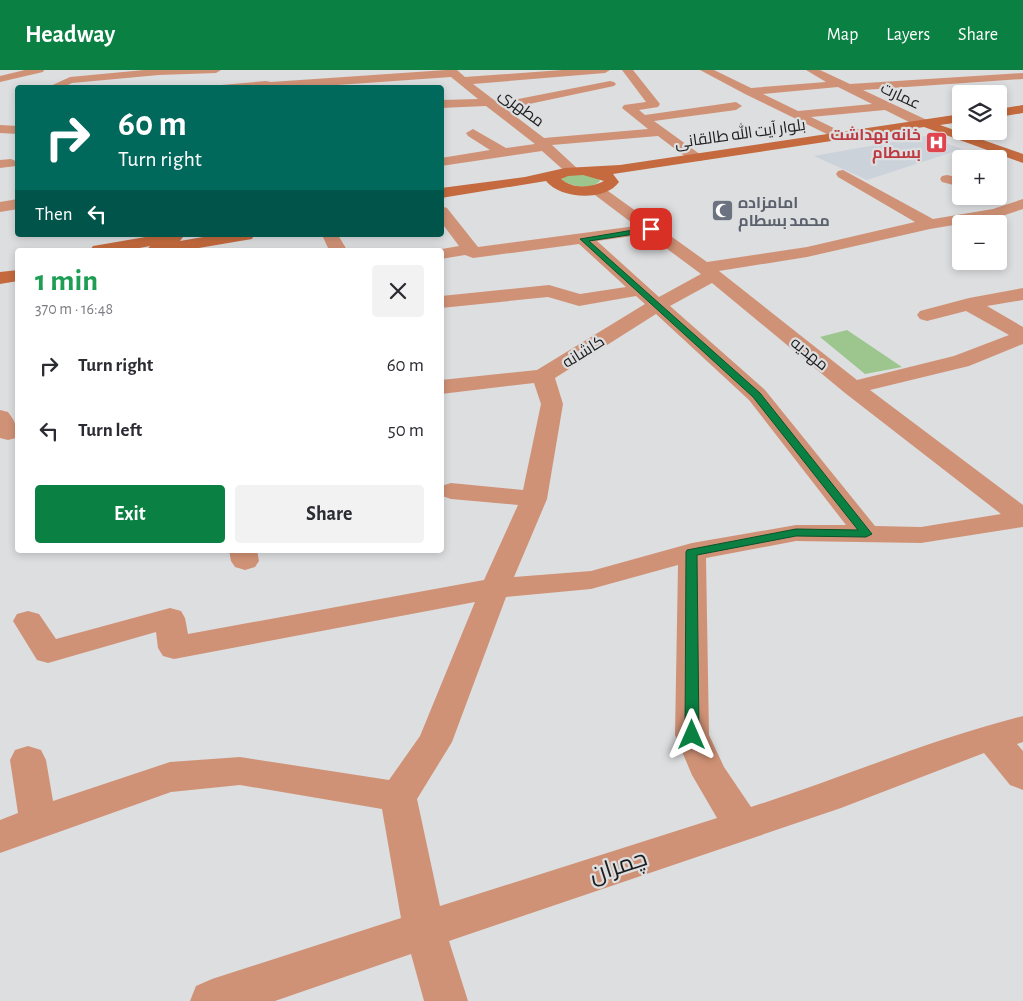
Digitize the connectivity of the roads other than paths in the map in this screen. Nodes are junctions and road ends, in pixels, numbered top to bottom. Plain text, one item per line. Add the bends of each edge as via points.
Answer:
1 (39, 70) edge
2 (181, 70) edge
3 (216, 70) edge
4 (259, 70) edge
5 (605, 70) edge
6 (705, 70) edge
7 (582, 71) edge
8 (814, 72) edge
9 (162, 73) junction
10 (69, 75) edge
11 (456, 75) edge
12 (630, 75) edge
13 (798, 75) dead end
14 (1023, 76) edge
15 (0, 79) edge
16 (55, 85) edge
17 (160, 85) edge
18 (266, 85) edge
19 (284, 85) edge
20 (749, 86) junction
21 (844, 86) junction
22 (444, 104) edge
23 (492, 104) junction
24 (736, 106) dead end
25 (886, 106) junction
26 (1023, 109) edge
27 (1007, 112) edge
28 (797, 115) junction
29 (644, 119) junction
30 (952, 119) edge
31 (1023, 119) edge
32 (1007, 121) edge
33 (924, 124) junction
34 (952, 129) edge
35 (0, 130) edge
36 (15, 130) edge
37 (945, 130) junction
38 (661, 132) junction
39 (473, 133) dead end
40 (839, 136) junction
41 (544, 144) junction
42 (504, 153) junction
43 (696, 158) junction
44 (1023, 159) edge
45 (444, 162) edge
46 (843, 174) dead end
47 (570, 175) junction
48 (603, 184) junction
49 (444, 193) edge
50 (1007, 197) edge
51 (444, 202) edge
52 (1023, 203) edge
53 (15, 204) edge
54 (0, 207) edge
55 (996, 213) junction
56 (444, 215) edge
57 (1023, 223) edge
58 (930, 224) junction
59 (651, 229) junction
60 (175, 237) edge
61 (234, 237) edge
62 (584, 239) junction
63 (111, 248) edge
64 (168, 248) edge
65 (468, 249) junction
66 (444, 253) edge
67 (15, 264) edge
68 (0, 267) edge
69 (708, 272) junction
70 (15, 276) edge
71 (0, 278) edge
72 (639, 290) junction
73 (1023, 294) edge
74 (444, 302) edge
75 (969, 304) junction
76 (656, 306) junction
77 (927, 315) dead end
78 (1023, 336) edge
79 (543, 376) junction
80 (444, 387) edge
81 (853, 388) junction
82 (451, 491) dead end
83 (534, 499) junction
84 (1023, 519) edge
85 (866, 534) junction
86 (692, 552) junction
87 (495, 588) junction
88 (28, 621) dead end
89 (1006, 733) edge
90 (28, 760) dead end
91 (1023, 775) edge
92 (398, 798) junction
93 (38, 822) junction
94 (742, 826) junction
95 (0, 837) edge
96 (424, 929) junction
97 (212, 1001) edge
98 (446, 1001) edge

1 - 15 street
2 - 9 street
3 - 9 street
4 - 18 street
5 - 7 street
6 - 20 street via 729,82
7 - 11 street
8 - 13 street
8 - 21 street, عمارت
9 - 10 street
9 - 17 street
10 - 16 street
11 - 19 street
11 - 23 street, مطهری
12 - 23 street
12 - 29 street via 654,104 628,108
14 - 21 street
20 - 21 street
20 - 28 street
21 - 25 street, عمارت
22 - 23 street
23 - 41 street, مطهری
24 - 29 street
25 - 28 street
25 - 33 street, عمارت
26 - 27 street
28 - 40 street
29 - 38 street
30 - 33 street, بلوار آیت الله طالقانی
31 - 32 street
33 - 37 street
33 - 40 street, بلوار آیت الله طالقانی
34 - 37 street, بلوار آیت الله طالقانی
35 - 36 street
37 - 44 street
37 - 48 street, بلوار آیت الله طالقانی
38 - 41 street
38 - 43 street
39 - 42 street
40 - 43 street, بلوار آیت الله طالقانی
41 - 42 street
41 - 47 street, مطهری
42 - 45 street
43 - 47 street, بلوار آیت الله طالقانی
46 - 58 street
47 - 48 street via 601,173
47 - 48 street, بلوار آیت الله طالقانی via 576,190
47 - 49 street
47 - 51 street
48 - 59 street, مهدیه
50 - 52 street
52 - 55 street, کاشانه
53 - 54 street
55 - 57 street
55 - 58 street, کاشانه
56 - 65 street
58 - 69 street, کاشانه
59 - 62 street
59 - 69 street, مهدیه
60 - 63 street
61 - 64 street
62 - 65 street via 473,253
62 - 72 street
65 - 66 street
67 - 68 street
69 - 76 street, کاشانه
69 - 81 street, مهدیه
70 - 71 street
72 - 74 street via 579,300 549,291
72 - 76 street
73 - 75 street
75 - 77 street
75 - 78 street
76 - 79 street, کاشانه
76 - 85 street via 756,395
78 - 81 street via 961,360
79 - 80 street, کاشانه
79 - 83 street via 552,404
81 - 84 street, مهدیه
82 - 83 street
83 - 87 street
84 - 85 street via 921,536
85 - 86 street via 796,533
86 - 87 street via 591,580
86 - 94 street via 692,735 710,775
87 - 88 street via 174,648 170,618 48,652
87 - 92 street via 435,742
89 - 91 street
89 - 94 street, چمران
90 - 93 street
92 - 93 street via 240,772 170,777
92 - 96 street
93 - 95 street
94 - 96 street, چمران
96 - 97 street, چمران
96 - 98 street

